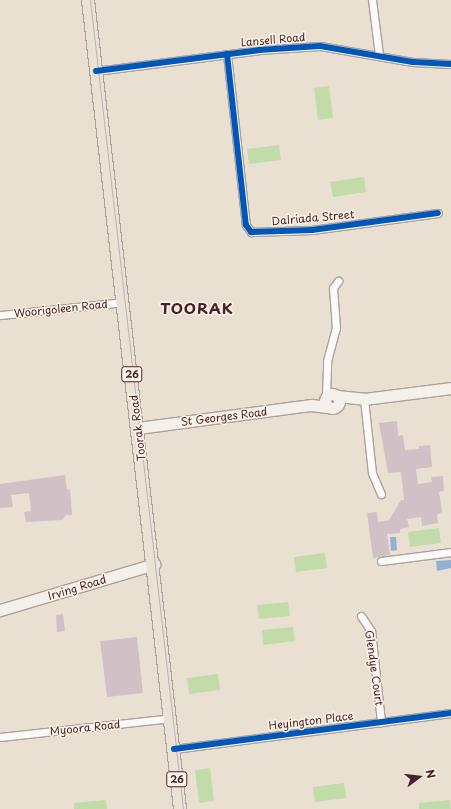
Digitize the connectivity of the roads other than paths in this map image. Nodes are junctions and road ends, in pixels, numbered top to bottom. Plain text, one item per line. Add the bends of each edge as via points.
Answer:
1 (88, 0) edge
2 (372, 0) edge
3 (227, 54) junction
4 (379, 55) junction
5 (451, 64) edge
6 (96, 71) junction
7 (438, 213) dead end
8 (338, 281) dead end
9 (123, 302) junction
10 (0, 315) edge
11 (451, 388) edge
12 (358, 399) junction
13 (331, 400) junction
14 (138, 428) junction
15 (381, 494) dead end
16 (451, 552) edge
17 (381, 561) dead end
18 (154, 564) junction
19 (0, 610) edge
20 (361, 616) dead end
21 (451, 713) edge
22 (171, 718) junction
23 (381, 722) junction
24 (0, 737) edge
25 (174, 749) junction
26 (180, 809) edge

1 - 6 main road, Toorak Road / 26
2 - 4 street
3 - 4 street, Lansell Road via 320,46
3 - 6 street, Lansell Road
3 - 7 street, Dalriada Street via 246,225 251,232 305,230
4 - 5 street, Lansell Road via 413,62
6 - 9 main road, Toorak Road / 26
8 - 13 street via 333,288 336,328 327,361
9 - 10 street, Woorigoleen Road
9 - 14 main road, Toorak Road / 26
11 - 12 street, St Georges Road
12 - 13 street, St Georges Road
12 - 15 street via 372,473
13 - 14 street, St Georges Road via 311,405
14 - 18 main road, Toorak Road / 26
16 - 17 street
18 - 19 street, Irving Road
18 - 22 main road, Toorak Road / 26
20 - 23 street, Glendye Court via 371,631
21 - 23 street, Heyington Place
22 - 24 street, Myoora Road
22 - 25 main road, Toorak Road / 26
23 - 25 street, Heyington Place
25 - 26 main road, Toorak Road / 26

